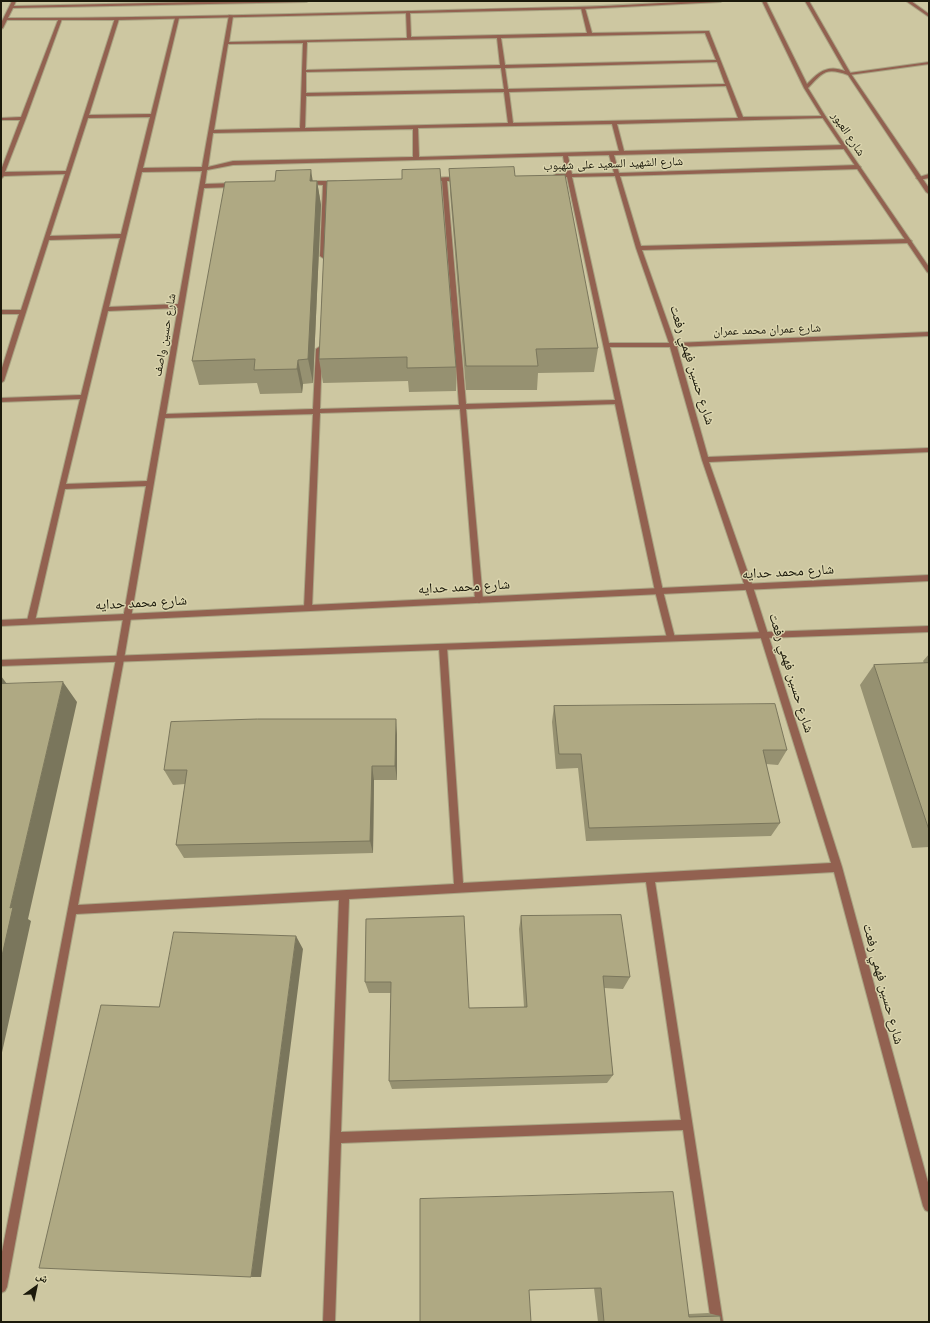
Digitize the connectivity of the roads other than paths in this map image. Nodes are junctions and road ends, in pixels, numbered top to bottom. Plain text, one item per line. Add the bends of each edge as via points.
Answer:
1 (14, 1) edge
2 (306, 1) edge
3 (720, 1) edge
4 (764, 1) edge
5 (808, 1) edge
6 (908, 1) edge
7 (180, 3) edge
8 (11, 7) junction
9 (69, 7) junction
10 (583, 8) junction
11 (408, 12) junction
12 (231, 16) junction
13 (929, 16) edge
14 (177, 18) junction
15 (5, 19) junction
16 (117, 19) junction
17 (60, 20) junction
18 (1, 28) edge
19 (590, 35) junction
20 (499, 37) junction
21 (410, 39) junction
22 (305, 42) junction
23 (226, 43) junction
24 (719, 61) junction
25 (929, 63) edge
26 (503, 66) junction
27 (304, 71) junction
28 (849, 74) junction
29 (728, 85) junction
30 (806, 88) junction
31 (506, 90) junction
32 (303, 95) junction
33 (153, 115) junction
34 (86, 117) junction
35 (824, 117) junction
36 (24, 118) junction
37 (1, 119) edge
38 (742, 119) junction
39 (614, 122) junction
40 (512, 125) junction
41 (415, 127) junction
42 (302, 130) junction
43 (211, 132) junction
44 (844, 147) junction
45 (612, 153) junction
46 (622, 153) junction
47 (565, 154) junction
48 (416, 159) junction
49 (858, 167) junction
50 (205, 169) junction
51 (140, 170) junction
52 (68, 172) junction
53 (617, 174) junction
54 (2, 176) edge
55 (546, 176) edge
56 (570, 176) junction
57 (929, 176) edge
58 (919, 178) junction
59 (444, 179) junction
60 (468, 179) edge
61 (420, 180) edge
62 (342, 182) edge
63 (326, 183) junction
64 (303, 184) edge
65 (240, 185) edge
66 (201, 186) junction
67 (929, 192) edge
68 (124, 236) junction
69 (47, 238) junction
70 (908, 241) junction
71 (639, 248) junction
72 (323, 262) edge
73 (929, 271) edge
74 (181, 306) junction
75 (106, 309) junction
76 (1, 312) edge
77 (24, 312) junction
78 (929, 334) edge
79 (320, 341) edge
80 (606, 345) junction
81 (673, 345) junction
82 (1, 381) edge
83 (84, 397) junction
84 (1, 400) edge
85 (618, 402) junction
86 (462, 407) junction
87 (316, 412) junction
88 (162, 416) junction
89 (929, 450) edge
90 (706, 460) junction
91 (150, 483) junction
92 (62, 487) junction
93 (929, 578) edge
94 (749, 587) junction
95 (659, 591) junction
96 (479, 600) junction
97 (308, 608) junction
98 (127, 617) junction
99 (31, 622) junction
100 (1, 623) edge
101 (929, 629) edge
102 (764, 635) junction
103 (671, 638) junction
104 (443, 647) junction
105 (120, 659) junction
106 (1, 663) edge
107 (837, 867) junction
108 (650, 878) junction
109 (459, 888) junction
110 (344, 895) junction
111 (72, 910) junction
112 (687, 1125) junction
113 (336, 1138) junction
114 (929, 1206) edge
115 (6, 1239) edge
116 (1, 1287) edge
117 (329, 1322) edge
118 (717, 1322) edge

1 - 8 street
2 - 7 street
3 - 10 street
4 - 30 street, شارع العبور
5 - 28 street
6 - 13 street
7 - 9 street
8 - 9 street
8 - 15 street
9 - 17 street via 58,13
10 - 11 street
10 - 19 street
11 - 12 street
11 - 21 street
12 - 14 street
12 - 23 street, شارع حسين واصف
14 - 16 street
14 - 33 street
15 - 17 street
15 - 18 street
16 - 17 street
16 - 34 street
17 - 36 street
19 - 20 street
19 - 24 street via 707,32
20 - 21 street
20 - 26 street
21 - 22 street
22 - 23 street
22 - 27 street
23 - 43 street, شارع حسين واصف
24 - 26 street
24 - 29 street
25 - 28 street
26 - 27 street
26 - 31 street
27 - 32 street
28 - 30 street via 839,69 827,69
28 - 58 street
29 - 31 street
29 - 38 street
30 - 35 street, شارع العبور
31 - 32 street
31 - 40 street
32 - 42 street
33 - 34 street
33 - 51 street
34 - 52 street
35 - 38 street
35 - 44 street, شارع العبور
36 - 37 street
36 - 54 street
38 - 39 street
39 - 40 street
39 - 46 street
40 - 41 street
41 - 42 street
41 - 48 street
42 - 43 street
43 - 50 street, شارع حسين واصف
44 - 46 street, شارع الشهيد السعيد على شهبوب
44 - 49 street, شارع العبور
45 - 46 street, شارع الشهيد السعيد على شهبوب
45 - 47 street, شارع الشهيد السعيد على شهبوب
45 - 53 street, شارع حسين فهمي رفعت
47 - 48 street, شارع الشهيد السعيد على شهبوب
47 - 56 street
48 - 50 street, شارع الشهيد السعيد على شهبوب via 233,164
49 - 53 street, شارع الشهيد السعيد على شهبوب
49 - 70 street, شارع العبور
50 - 51 street, شارع الشهيد السعيد على شهبوب
50 - 66 street, شارع حسين واصف
51 - 68 street
52 - 54 street
52 - 69 street
53 - 56 street, شارع الشهيد السعيد على شهبوب
53 - 71 street, شارع حسين فهمي رفعت
55 - 56 street, شارع الشهيد السعيد على شهبوب
56 - 80 street
57 - 58 street
58 - 67 street
59 - 60 street
59 - 61 street
59 - 86 street
62 - 63 street
63 - 64 street
63 - 72 street
65 - 66 street
66 - 74 street, شارع حسين واصف
68 - 69 street
68 - 75 street
69 - 77 street
70 - 71 street
70 - 73 street, شارع العبور
71 - 81 street, شارع حسين فهمي رفعت
74 - 75 street
74 - 88 street, شارع حسين واصف
75 - 83 street
76 - 77 street
77 - 82 street
78 - 81 street, شارع عمران محمد عمران
79 - 87 street
80 - 81 street, شارع عمران محمد عمران
80 - 85 street
81 - 90 street, شارع حسين فهمي رفعت
83 - 84 street
83 - 92 street
85 - 86 street
85 - 95 street
86 - 87 street
86 - 96 street
87 - 88 street
87 - 97 street
88 - 91 street, شارع حسين واصف
89 - 90 street
90 - 94 street, شارع حسين فهمي رفعت
91 - 92 street
91 - 98 street, شارع حسين واصف
92 - 99 street
93 - 94 street, شارع محمد حدايه
94 - 95 street, شارع محمد حدايه
94 - 102 street, شارع حسين فهمي رفعت
95 - 96 street, شارع محمد حدايه
95 - 103 street
96 - 97 street, شارع محمد حدايه
97 - 98 street, شارع محمد حدايه
98 - 99 street, شارع محمد حدايه
98 - 105 street, شارع حسين واصف
99 - 100 street, شارع محمد حدايه
101 - 102 street
102 - 103 street
102 - 107 street, شارع حسين فهمي رفعت
103 - 104 street
104 - 105 street
104 - 109 street
105 - 106 street
105 - 111 street, شارع حسين واصف
107 - 108 street
107 - 114 street, شارع حسين فهمي رفعت
108 - 109 street
108 - 112 street
109 - 110 street
110 - 111 street
110 - 113 street
111 - 115 street, شارع حسين واصف
112 - 113 street
112 - 118 street
113 - 117 street
115 - 116 street, شارع حسين واصف

